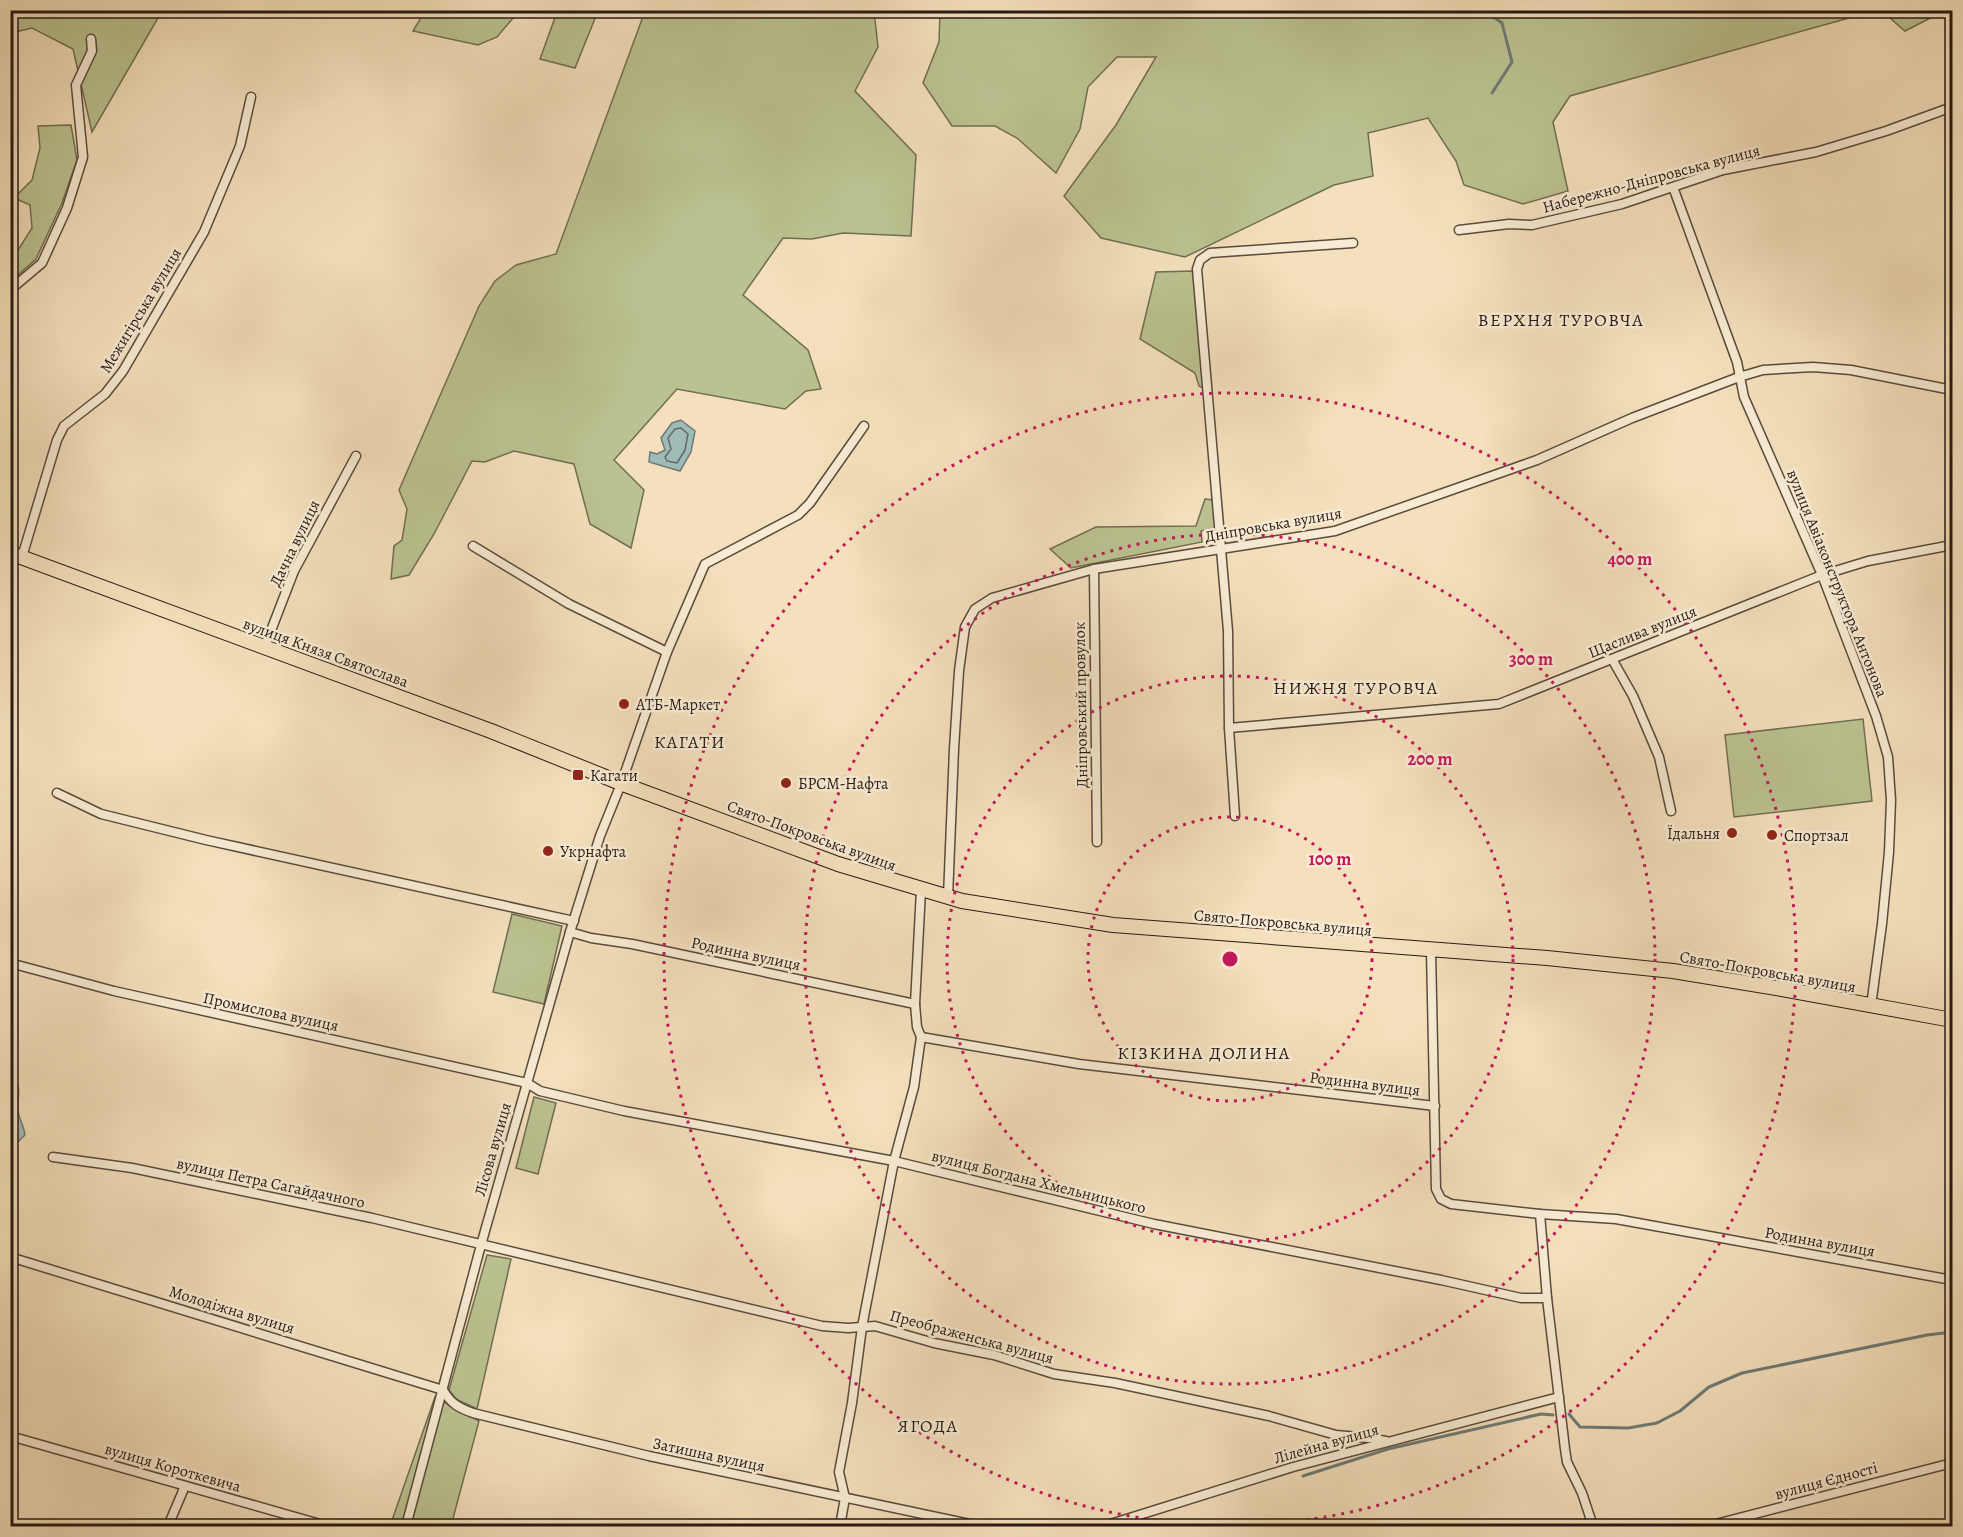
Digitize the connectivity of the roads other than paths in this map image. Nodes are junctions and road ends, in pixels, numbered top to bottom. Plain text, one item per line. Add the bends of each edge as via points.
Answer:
1 (91, 39) dead end
2 (251, 97) dead end
3 (1953, 107) edge
4 (1673, 187) junction
5 (1459, 230) dead end
6 (1353, 243) dead end
7 (10, 290) edge
8 (1739, 377) junction
9 (1953, 390) edge
10 (864, 426) dead end
11 (356, 456) dead end
12 (1953, 545) edge
13 (474, 546) dead end
14 (1221, 548) junction
15 (16, 555) edge
16 (1094, 569) junction
17 (1822, 575) junction
18 (265, 646) junction
19 (667, 652) junction
20 (1612, 659) junction
21 (1229, 728) junction
22 (625, 785) junction
23 (57, 793) dead end
24 (1671, 811) dead end
25 (1235, 816) dead end
26 (1097, 842) dead end
27 (921, 890) junction
28 (948, 897) junction
29 (574, 921) junction
30 (570, 932) junction
31 (1431, 950) junction
32 (10, 963) edge
33 (915, 1004) junction
34 (1871, 1006) junction
35 (1953, 1020) edge
36 (921, 1037) junction
37 (526, 1083) junction
38 (1435, 1106) junction
39 (53, 1157) dead end
40 (894, 1161) junction
41 (1540, 1214) junction
42 (481, 1245) junction
43 (10, 1257) edge
44 (1953, 1280) edge
45 (1547, 1298) junction
46 (862, 1327) junction
47 (443, 1390) junction
48 (1559, 1397) junction
49 (10, 1436) edge
50 (1386, 1441) junction
51 (1953, 1463) edge
52 (185, 1486) junction
53 (845, 1498) junction
54 (168, 1527) edge
55 (327, 1527) edge
56 (406, 1527) edge
57 (840, 1527) edge
58 (979, 1527) edge
59 (1104, 1527) edge
60 (1593, 1527) edge
61 (1708, 1527) edge

1 - 7 street via 92,51 76,86 83,157 70,198 42,263
2 - 15 street, Межигірська вулиця via 240,146 204,232 123,371 105,394 64,426
3 - 4 street, Набережно-Дніпровська вулиця via 1816,152 1723,170
4 - 5 street, Набережно-Дніпровська вулиця via 1622,204 1532,225
4 - 8 street, вулиця Авіаконструктора Антонова via 1737,362
6 - 14 street via 1210,253 1200,260 1197,269
8 - 9 street, Дніпровська вулиця via 1763,370 1813,367 1851,370
8 - 14 street, Дніпровська вулиця via 1537,460 1335,531
8 - 17 street, вулиця Авіаконструктора Антонова via 1744,397
10 - 19 street, Лісова вулиця via 798,515 705,564
11 - 18 street, Дачна вулиця via 294,571
12 - 17 street, Щаслива вулиця via 1868,561
13 - 19 street via 569,604
14 - 16 street, Дніпровська вулиця
14 - 21 street via 1228,631
15 - 18 main road, вулиця Князя Святослава
16 - 26 street, Дніпровський провулок
16 - 28 street, Дніпровська вулиця via 992,598 975,609 965,627 954,738
17 - 20 street, Щаслива вулиця
17 - 34 street, вулиця Авіаконструктора Антонова via 1888,757 1889,852
18 - 22 main road, вулиця Князя Святослава
19 - 22 street, Лісова вулиця
20 - 21 street, Щаслива вулиця via 1499,704
20 - 24 street via 1659,757
21 - 25 street
22 - 27 main road, Свято-Покровська вулиця via 838,864
22 - 29 street, Лісова вулиця via 600,836
23 - 29 street via 101,814 196,838
27 - 28 main road, Свято-Покровська вулиця
27 - 33 street
28 - 31 main road, Свято-Покровська вулиця via 1113,925
29 - 30 street, Лісова вулиця
30 - 33 street, Родинна вулиця
30 - 37 street, Лісова вулиця
31 - 34 main road, Свято-Покровська вулиця via 1672,971
31 - 38 street
32 - 37 street, Промислова вулиця via 136,996
33 - 36 street
34 - 35 main road, Свято-Покровська вулиця
36 - 38 street, Родинна вулиця via 1079,1064
36 - 40 street via 914,1087
37 - 40 street, вулиця Богдана Хмельницького via 624,1111
37 - 42 street, Лісова вулиця
38 - 41 street, Родинна вулиця via 1436,1190 1441,1199 1451,1204
39 - 42 street, вулиця Петра Сагайдачного via 132,1168
40 - 45 street, вулиця Богдана Хмельницького via 1154,1224 1521,1299
40 - 46 street
41 - 44 street, Родинна вулиця via 1616,1219
41 - 45 street
42 - 46 street, Преображенська вулиця via 822,1326
42 - 47 street, Лісова вулиця
43 - 47 street, Молодіжна вулиця
45 - 48 street
46 - 50 street, Преображенська вулиця via 874,1326 993,1355 1054,1374 1269,1416 1336,1436
46 - 53 street via 839,1472
47 - 53 street, Затишна вулиця via 450,1402 473,1413
47 - 56 street, Лісова вулиця
48 - 50 street, Лілейна вулиця
48 - 60 street via 1567,1462
49 - 52 street, вулиця Короткевича
50 - 59 street, Лілейна вулиця
51 - 61 street, вулиця Єдності
52 - 54 street
52 - 55 street, вулиця Короткевича
53 - 57 street
53 - 58 street, Затишна вулиця

